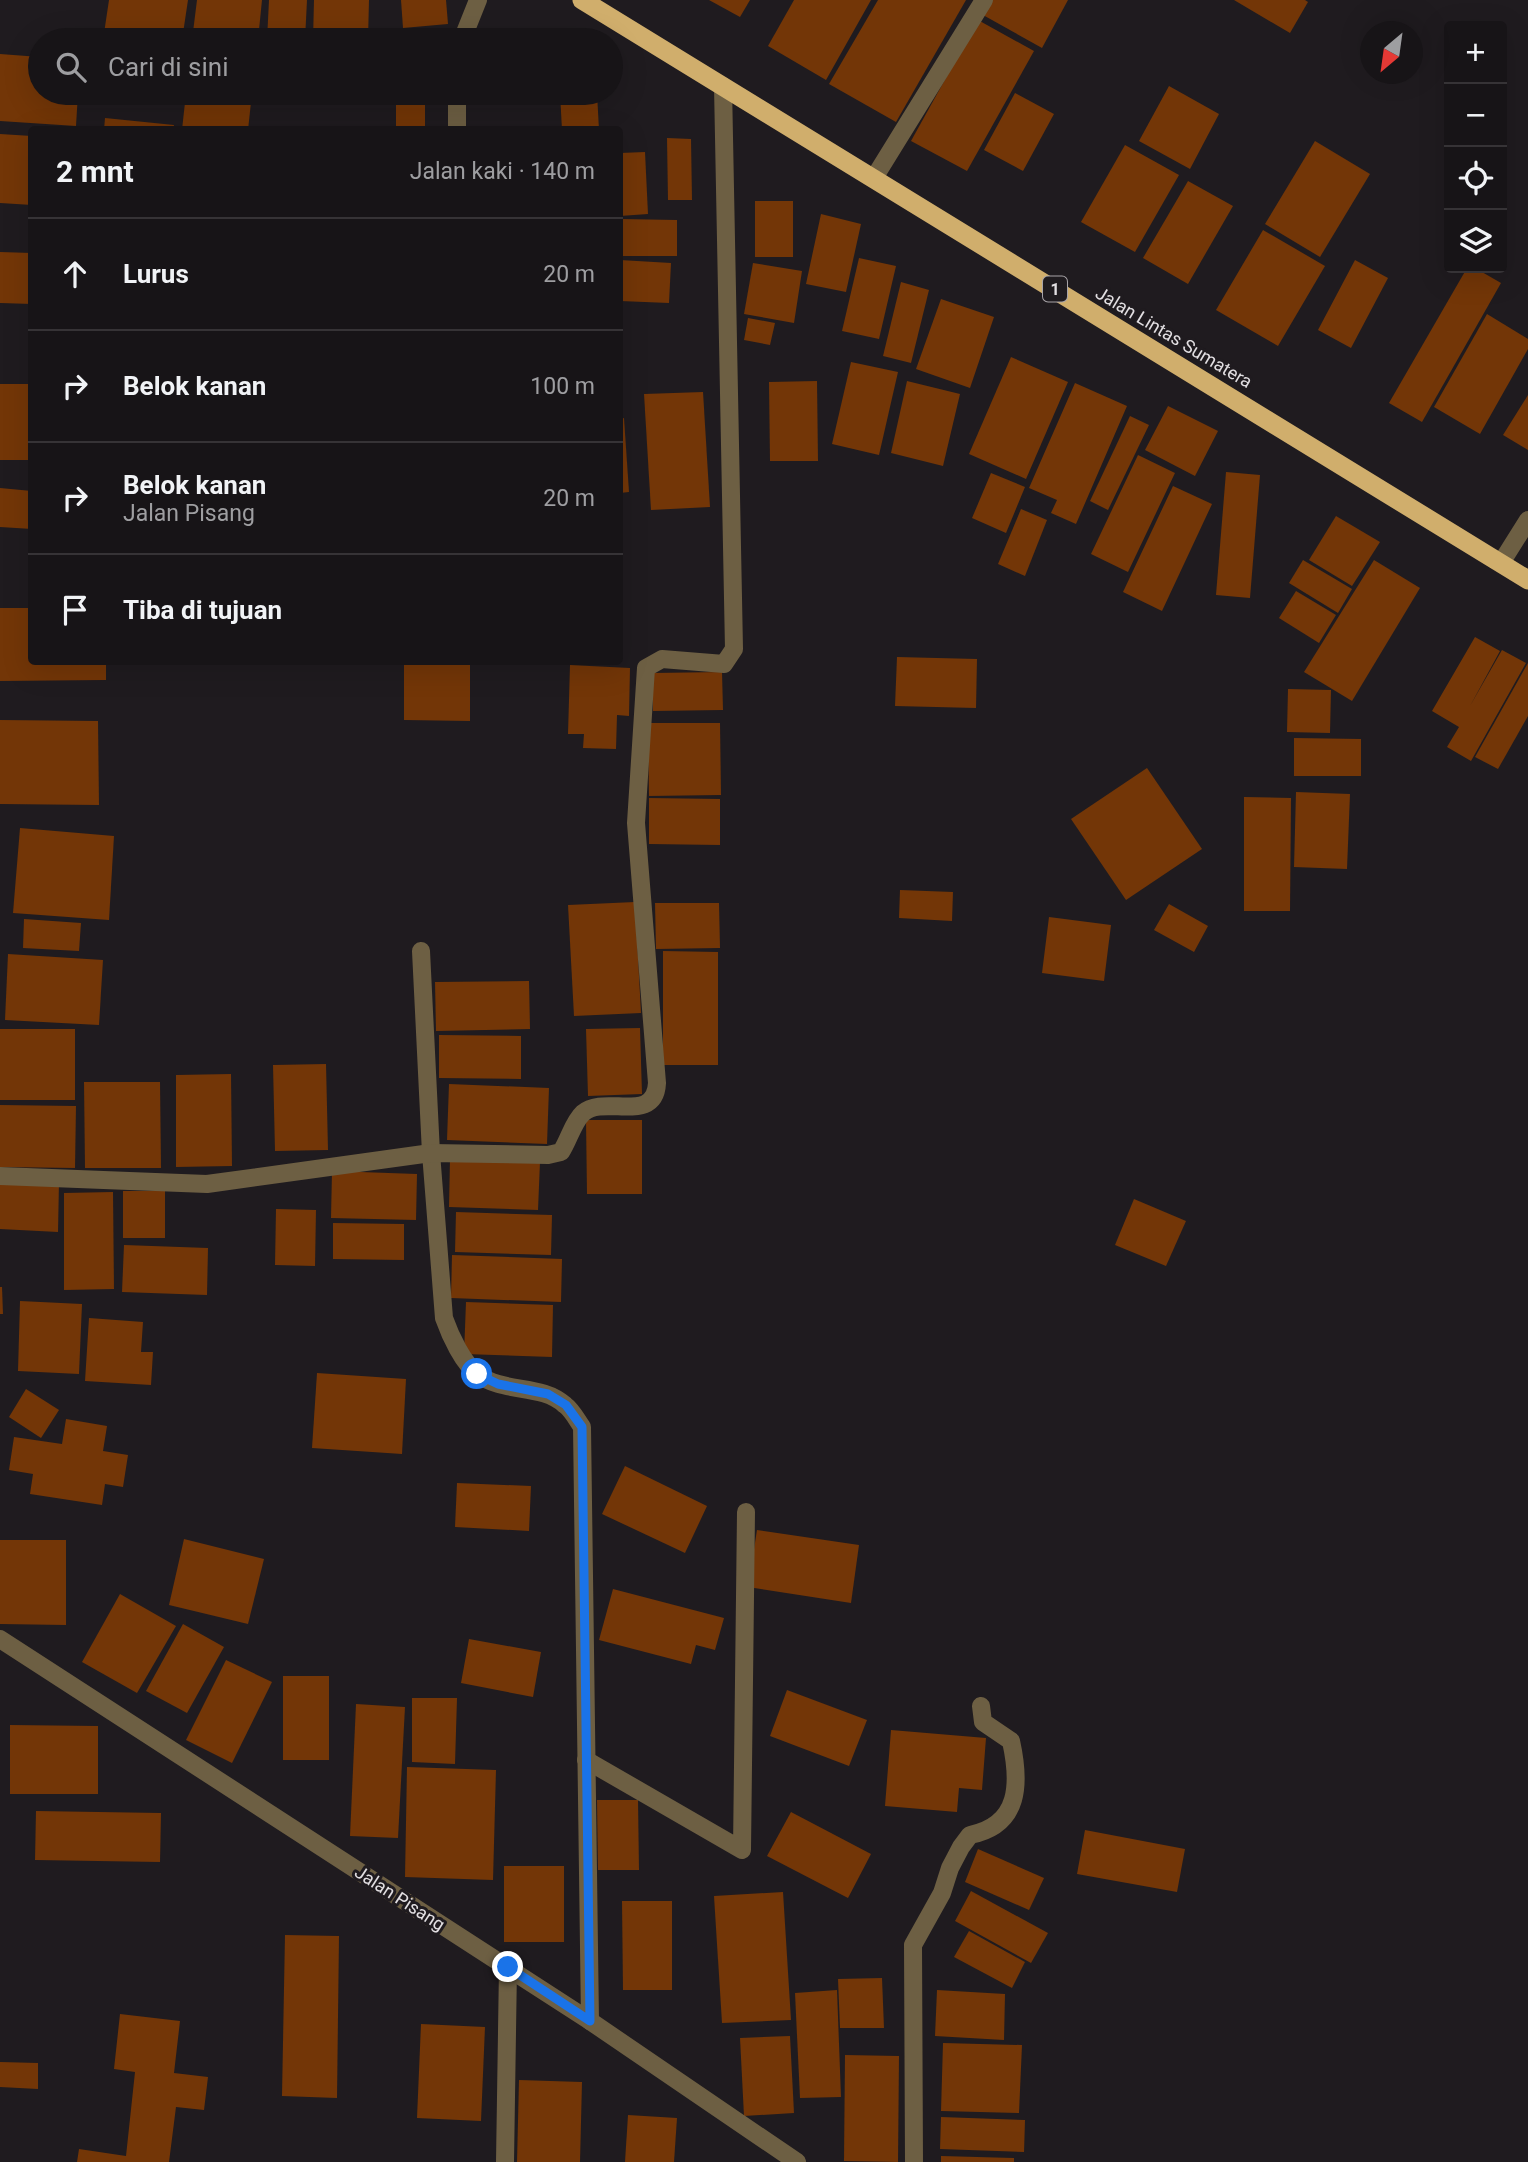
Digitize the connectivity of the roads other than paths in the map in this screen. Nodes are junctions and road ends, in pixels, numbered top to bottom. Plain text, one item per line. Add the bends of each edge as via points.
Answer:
1 (478, 0) edge
2 (582, 0) edge
3 (984, 0) edge
4 (468, 28) edge
5 (723, 86) junction
6 (457, 105) edge
7 (457, 126) edge
8 (874, 178) junction
9 (1528, 520) edge
10 (1501, 563) junction
11 (1528, 580) edge
12 (421, 951) dead end
13 (432, 1153) junction
14 (0, 1175) edge
15 (746, 1512) dead end
16 (0, 1639) edge
17 (981, 1706) dead end
18 (586, 1760) junction
19 (508, 1967) junction
20 (590, 2021) junction
21 (505, 2162) edge
22 (797, 2162) edge
23 (914, 2162) edge

1 - 4 street
2 - 5 highway, Jalan Lintas Sumatera / 1
3 - 8 street
5 - 8 highway, Jalan Lintas Sumatera / 1
5 - 13 street via 734,649 724,664 662,659 646,668 636,822 657,1092 647,1104 584,1112 561,1152
6 - 7 street
8 - 10 highway, Jalan Lintas Sumatera / 1
9 - 10 street
10 - 11 highway, Jalan Lintas Sumatera / 1
12 - 13 street
13 - 14 street via 207,1184
13 - 18 street via 444,1318 453,1342 477,1374 498,1384 548,1394 566,1405 582,1427
15 - 18 street via 743,1850
16 - 19 street, Jalan Pisang
17 - 23 street via 983,1722 1011,1741 1016,1794 1002,1821 986,1832 970,1835 961,1847 913,1945
18 - 20 street
19 - 20 street, Jalan Pisang
19 - 21 street
20 - 22 street, Jalan Pisang

